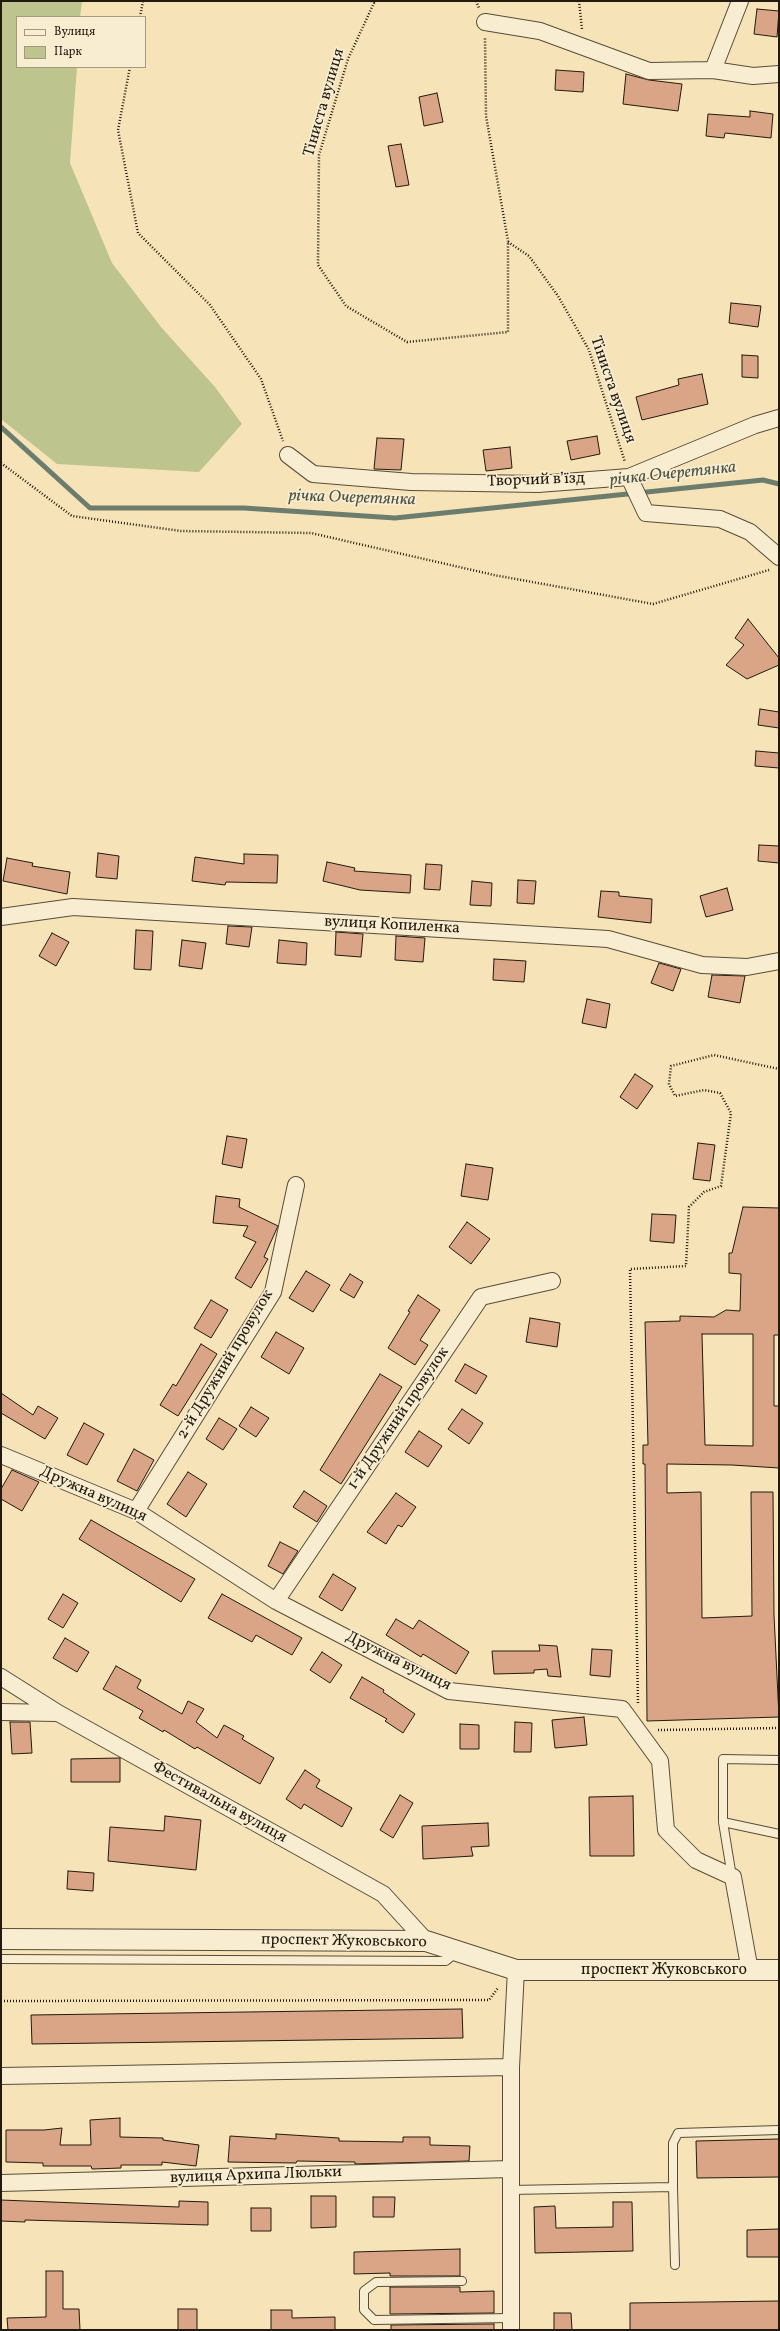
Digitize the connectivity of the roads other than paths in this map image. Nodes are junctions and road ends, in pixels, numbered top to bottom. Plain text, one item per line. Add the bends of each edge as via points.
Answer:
1 (740, 1) edge
2 (485, 22) road end
3 (713, 70) junction
4 (779, 74) edge
5 (779, 418) edge
6 (288, 455) road end
7 (629, 477) junction
8 (775, 563) edge
9 (1, 917) edge
10 (779, 961) edge
11 (296, 1185) dead end
12 (552, 1280) dead end
13 (1, 1455) edge
14 (136, 1511) junction
15 (276, 1600) junction
16 (1, 1677) edge
17 (1, 1712) edge
18 (58, 1713) junction
19 (779, 1760) edge
20 (723, 1822) junction
21 (779, 1834) edge
22 (733, 1877) junction
23 (1, 1939) edge
24 (426, 1941) junction
25 (458, 1951) junction
26 (1, 1959) edge
27 (779, 1970) edge
28 (750, 1971) junction
29 (515, 1976) junction
30 (511, 2067) junction
31 (1, 2076) edge
32 (779, 2130) edge
33 (510, 2169) junction
34 (1, 2183) edge
35 (674, 2187) junction
36 (510, 2190) junction
37 (675, 2265) dead end
38 (462, 2280) dead end
39 (510, 2324) edge

1 - 3 street
2 - 3 street via 540,31 649,71
3 - 4 street via 753,76
5 - 7 street, Творчий в’їзд via 755,425
6 - 7 street, Творчий в’їзд via 312,474 411,482 538,484
7 - 8 street via 646,513 720,519 750,532
9 - 10 street, вулиця Копиленка via 73,906 608,939 702,964 747,967
11 - 14 street, 2-й Дружний провулок via 273,1292
12 - 15 street, 1-й Дружний провулок via 481,1297
13 - 14 street, Дружна вулиця
14 - 15 street, Дружна вулиця
15 - 22 street, Дружна вулиця via 449,1691 622,1709 660,1761 666,1830 696,1860
16 - 18 street, Фестивальна вулиця
17 - 18 street
18 - 24 street, Фестивальна вулиця via 383,1894
19 - 20 lane via 723,1759
20 - 21 lane
20 - 22 lane
22 - 28 street
23 - 24 street, проспект Жуковського
24 - 25 street, проспект Жуковського
25 - 26 lane via 446,1961
25 - 29 street, проспект Жуковського
27 - 28 street, проспект Жуковського
28 - 29 street, проспект Жуковського
29 - 30 street
30 - 31 street
30 - 33 street
32 - 35 lane via 678,2133 673,2143
33 - 34 street, вулиця Архипа Люльки
33 - 36 street
35 - 36 lane
35 - 37 lane
36 - 39 street
38 - 39 lane via 376,2282 364,2291 364,2310 374,2320

